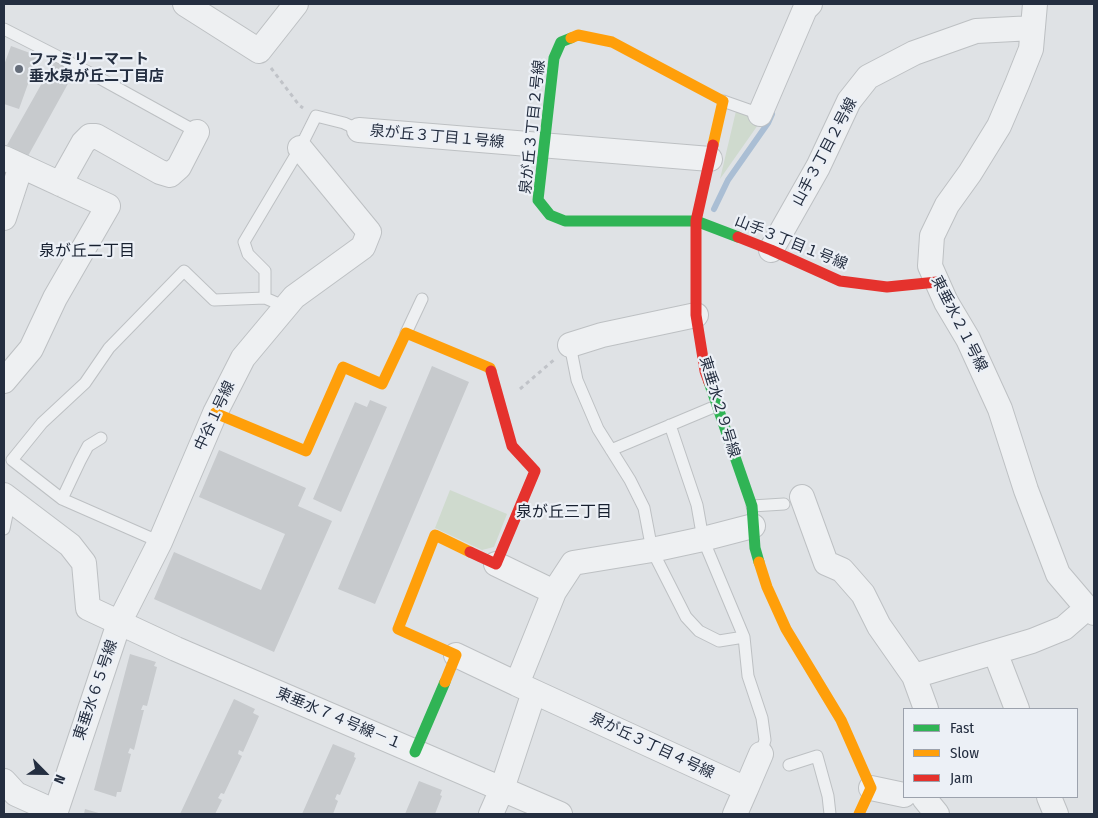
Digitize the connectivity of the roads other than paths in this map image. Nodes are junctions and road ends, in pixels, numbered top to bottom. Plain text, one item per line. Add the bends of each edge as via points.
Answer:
1 (296, 4) edge
2 (810, 4) edge
3 (1035, 4) edge
4 (193, 6) edge
5 (1033, 28) junction
6 (4, 29) edge
7 (723, 101) junction
8 (760, 114) joint
9 (359, 130) joint
10 (197, 132) joint
11 (544, 146) junction
12 (300, 148) junction
13 (710, 159) junction
14 (13, 162) edge
15 (60, 184) junction
16 (4, 218) edge
17 (696, 221) junction
18 (771, 250) junction
19 (936, 282) junction
20 (422, 299) dead end
21 (276, 302) junction
22 (696, 315) junction
23 (406, 332) junction
24 (570, 345) joint
25 (4, 381) edge
26 (716, 406) junction
27 (216, 412) junction
28 (670, 424) junction
29 (101, 438) dead end
30 (611, 450) junction
31 (7, 498) edge
32 (62, 499) junction
33 (793, 501) joint
34 (753, 516) junction
35 (4, 529) edge
36 (703, 540) junction
37 (160, 542) junction
38 (652, 550) junction
39 (496, 564) junction
40 (554, 592) junction
41 (1091, 610) edge
42 (119, 623) junction
43 (744, 637) junction
44 (995, 652) junction
45 (456, 656) junction
46 (914, 676) junction
47 (526, 688) junction
48 (926, 708) edge
49 (1017, 708) edge
50 (415, 752) junction
51 (761, 754) joint
52 (789, 765) dead end
53 (4, 781) edge
54 (871, 788) junction
55 (502, 789) junction
56 (746, 789) junction
57 (903, 796) edge
58 (1049, 798) edge
59 (56, 813) edge
60 (491, 814) edge
61 (560, 814) edge
62 (735, 814) edge
63 (830, 814) edge
64 (858, 814) edge
65 (1056, 814) edge

1 - 4 street via 259,51
2 - 8 street
3 - 5 street, 東垂水２１号線
5 - 18 street, 山手３丁目２号線 via 976,31 914,53 868,77 849,101 818,167
5 - 19 street, 東垂水２１号線 via 1031,49 999,126 947,205 932,236 930,266
6 - 10 lane
7 - 8 lane
7 - 11 street, 泉が丘３丁目２号線 via 612,42 578,35 561,42 554,58
7 - 13 street, 東垂水２９号線
9 - 11 street, 泉が丘３丁目１号線
9 - 12 lane, 泉が丘３丁目１号線 via 316,116
10 - 15 street via 179,167 170,175 96,136 90,136
11 - 13 street, 泉が丘３丁目１号線
11 - 17 street, 泉が丘３丁目２号線 via 538,200 550,215 565,221
12 - 21 lane via 244,242 248,254 265,271
12 - 21 street, 中谷１号線 via 369,232 363,247 294,297
13 - 17 street, 東垂水２９号線
14 - 15 street
14 - 16 street
15 - 25 street via 108,206 55,298 31,349
17 - 18 street, 山手３丁目１号線
17 - 22 street, 東垂水２９号線
18 - 19 street, 山手３丁目１号線 via 840,281 887,287
19 - 41 street, 東垂水２１号線 via 968,339 1000,409 1058,574
20 - 23 lane
21 - 27 street, 中谷１号線
21 - 32 lane via 214,300 184,271 109,348 85,383 42,423 12,460
22 - 24 street
22 - 26 street, 東垂水２９号線 via 705,370
23 - 27 street via 382,384 343,367 306,451
23 - 39 street via 490,368 512,446 535,471
24 - 30 lane via 577,380 598,429
26 - 28 lane
26 - 34 street, 東垂水２９号線
27 - 37 street, 中谷１号線
28 - 30 lane
28 - 36 lane via 697,504
29 - 32 lane via 88,446
30 - 38 lane via 644,508
31 - 35 lane
31 - 42 street, 東垂水７４号線－１ via 70,545 84,563 88,608
32 - 37 lane
33 - 34 lane
33 - 46 street via 826,563 842,570 863,594 879,626
34 - 36 street
34 - 54 street, 東垂水２９号線 via 755,548 767,587 786,629 841,720
36 - 38 street
36 - 43 lane
37 - 42 street, 中谷１号線
38 - 40 street via 573,563
38 - 43 lane via 686,617 699,631 719,641
39 - 40 street
39 - 45 street via 435,535 398,629
40 - 47 street
41 - 44 street via 1064,628
42 - 50 street, 東垂水７４号線－１
42 - 59 street, 東垂水６５号線
43 - 51 lane via 748,676 762,718 765,740
44 - 46 street
44 - 49 street
45 - 47 street, 泉が丘３丁目４号線
45 - 50 street
46 - 48 street
47 - 55 street
47 - 56 street, 泉が丘３丁目４号線
50 - 55 street, 東垂水７４号線－１
51 - 56 street
52 - 63 lane via 817,756
53 - 59 street via 16,794
54 - 57 street
54 - 64 street
55 - 60 street
55 - 61 street, 東垂水７４号線－１
56 - 62 street
58 - 65 street

